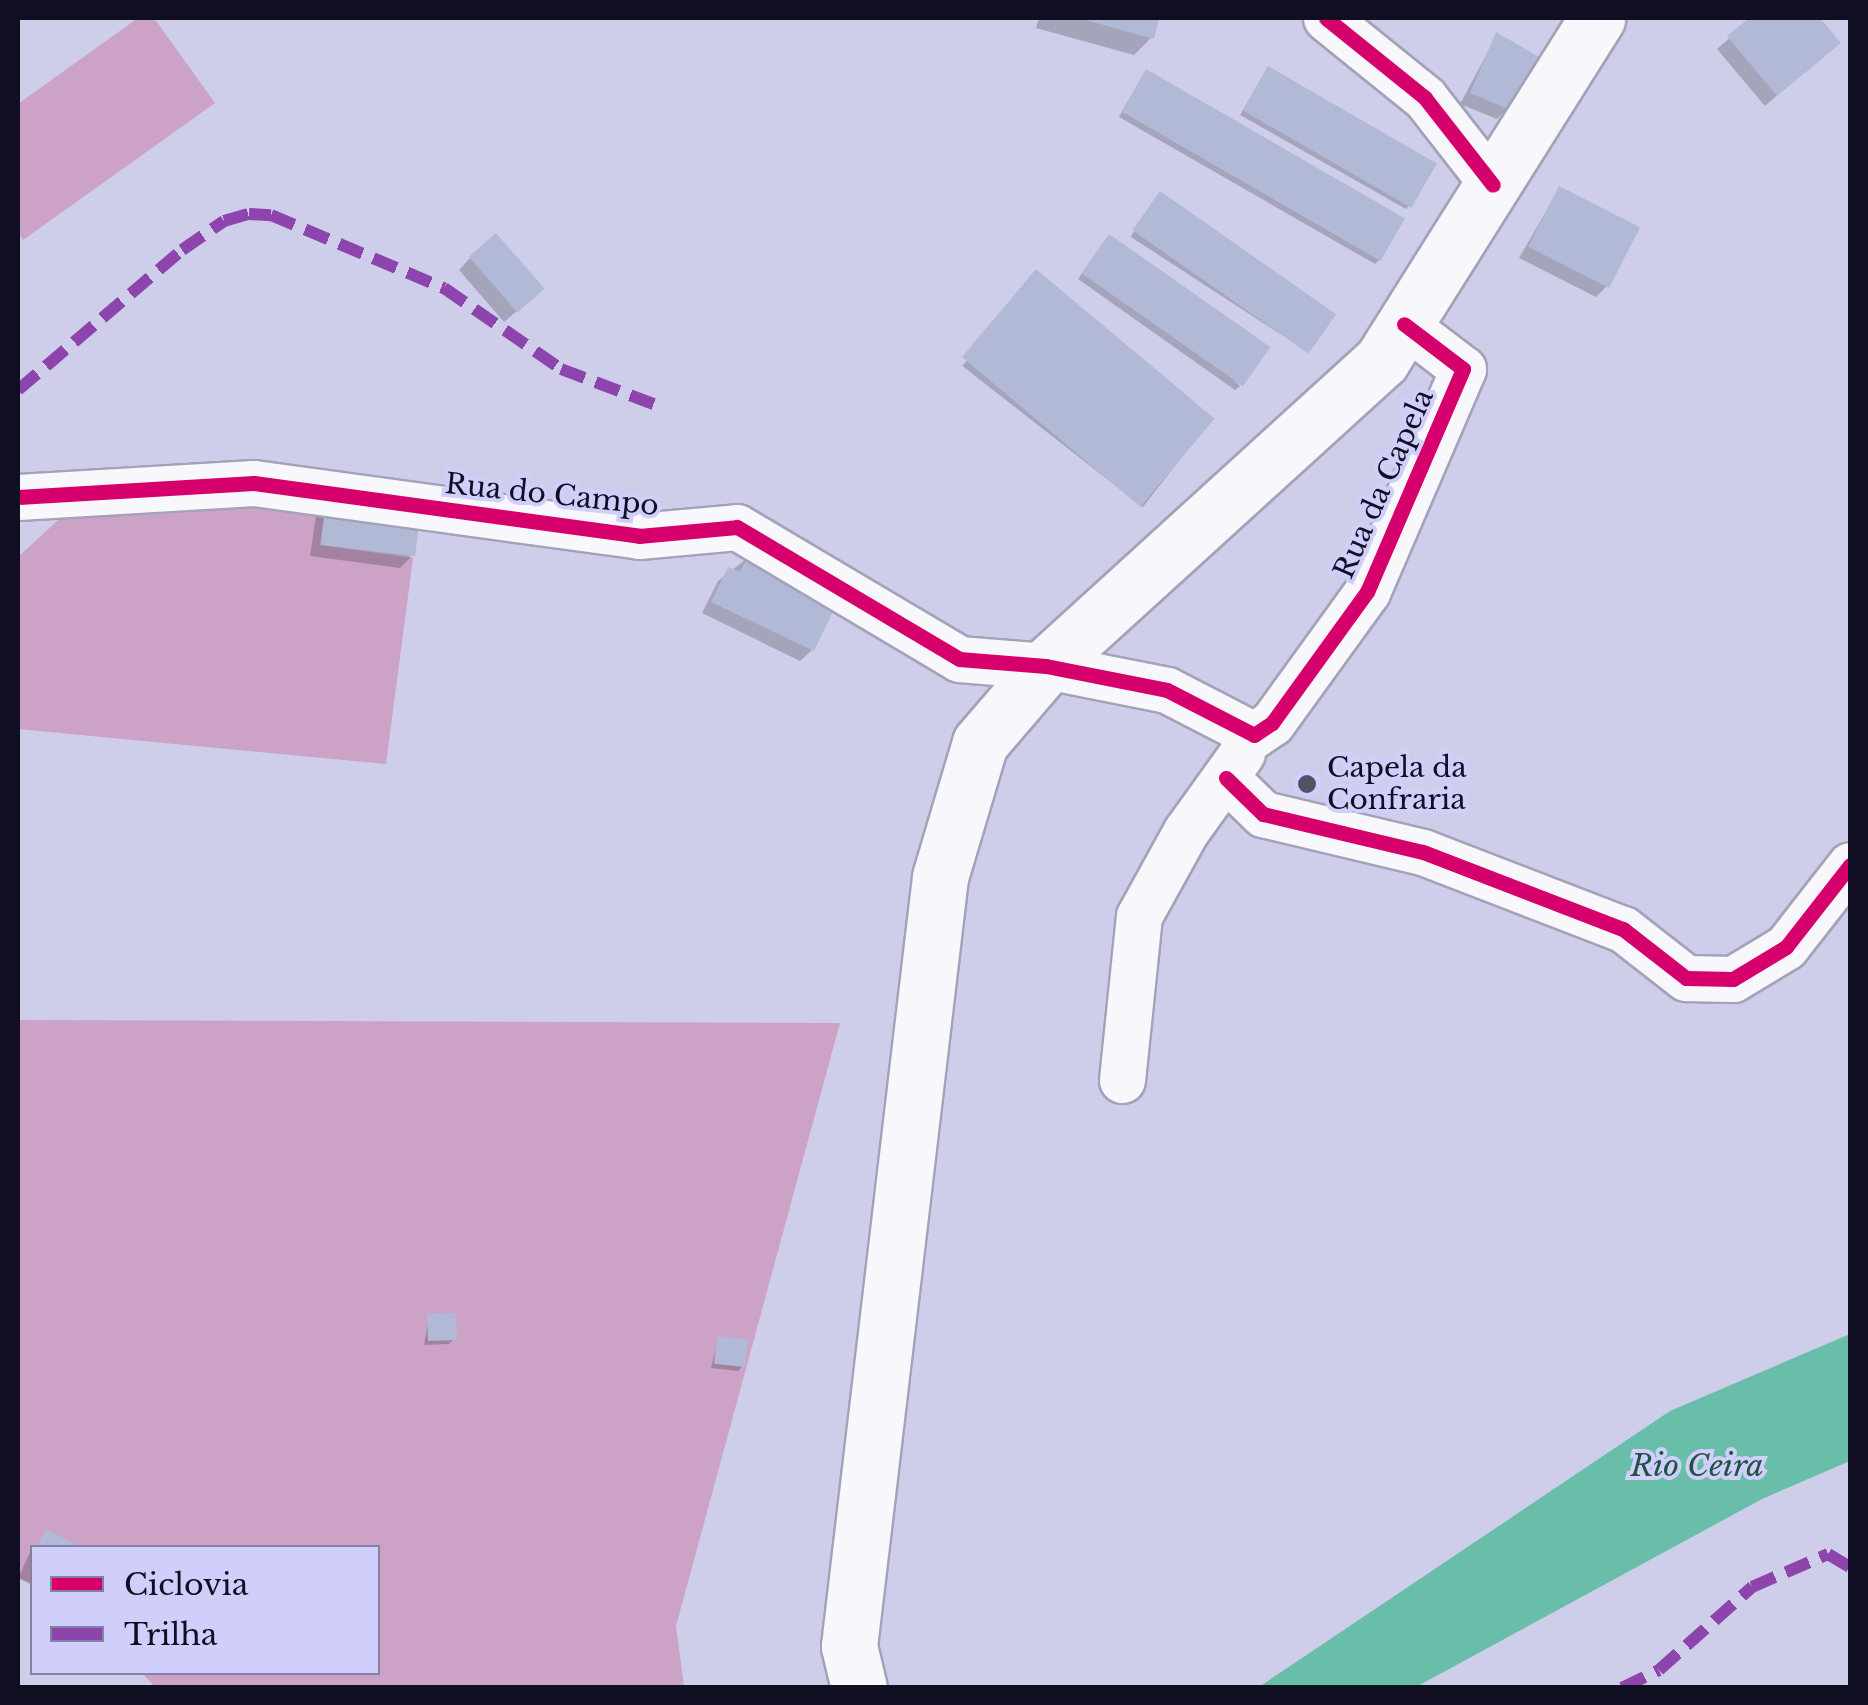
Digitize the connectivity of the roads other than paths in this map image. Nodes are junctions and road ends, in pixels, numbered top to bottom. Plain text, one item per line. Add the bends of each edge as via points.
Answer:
1 (1326, 18) edge
2 (1597, 18) edge
3 (1492, 185) junction
4 (1404, 324) junction
5 (18, 497) edge
6 (1046, 666) junction
7 (1254, 735) junction
8 (1226, 778) junction
9 (1850, 864) edge
10 (1122, 1080) dead end
11 (858, 1688) edge

1 - 3 street via 1425,98
2 - 3 main road
3 - 4 main road
4 - 6 main road via 1382,360
4 - 7 street, Rua da Capela via 1462,369 1366,592 1272,722
5 - 6 street, Rua do Campo via 254,483 638,536 736,527 959,659
6 - 7 street via 1168,690
6 - 11 main road via 980,743 940,877 849,1646
7 - 8 street
8 - 9 street via 1263,814 1423,852 1623,929 1686,978 1733,979 1786,947
8 - 10 street via 1186,831 1139,916

